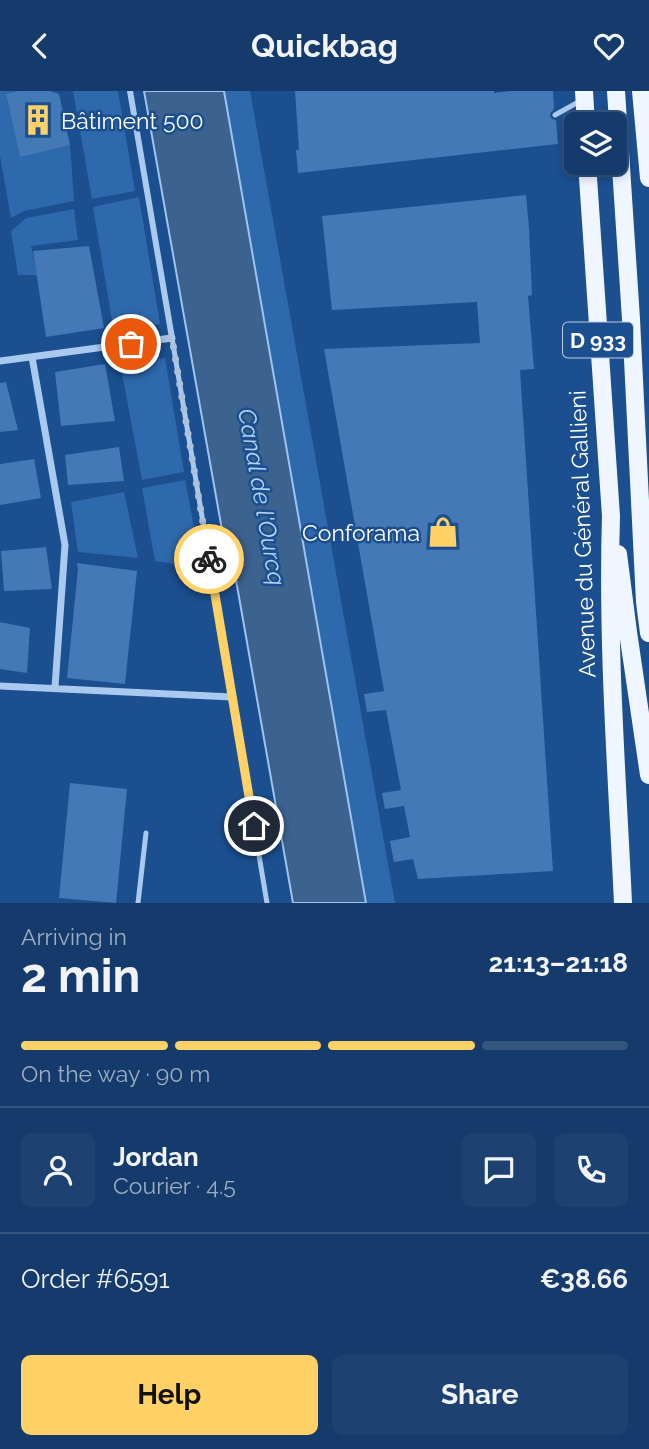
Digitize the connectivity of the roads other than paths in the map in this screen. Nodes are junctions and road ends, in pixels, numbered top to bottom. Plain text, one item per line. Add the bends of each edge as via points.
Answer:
1 (130, 91) edge
2 (616, 91) edge
3 (640, 91) edge
4 (584, 95) edge
5 (555, 115) dead end
6 (588, 175) edge
7 (649, 178) edge
8 (172, 338) junction
9 (33, 357) junction
10 (0, 361) edge
11 (611, 516) junction
12 (649, 632) edge
13 (0, 686) edge
14 (55, 687) junction
15 (232, 697) junction
16 (649, 775) edge
17 (146, 833) dead end
18 (138, 903) edge
19 (267, 903) edge
20 (623, 903) edge

1 - 8 street
2 - 12 main road
3 - 7 main road
4 - 5 lane
6 - 11 main road, Avenue du Général Gallieni / D 933
8 - 9 street
8 - 15 lane
9 - 10 street
9 - 14 street via 65,545
11 - 16 main road
11 - 20 main road, Avenue du Général Gallieni / D 933
13 - 14 street
14 - 15 street
15 - 19 lane
17 - 18 lane

